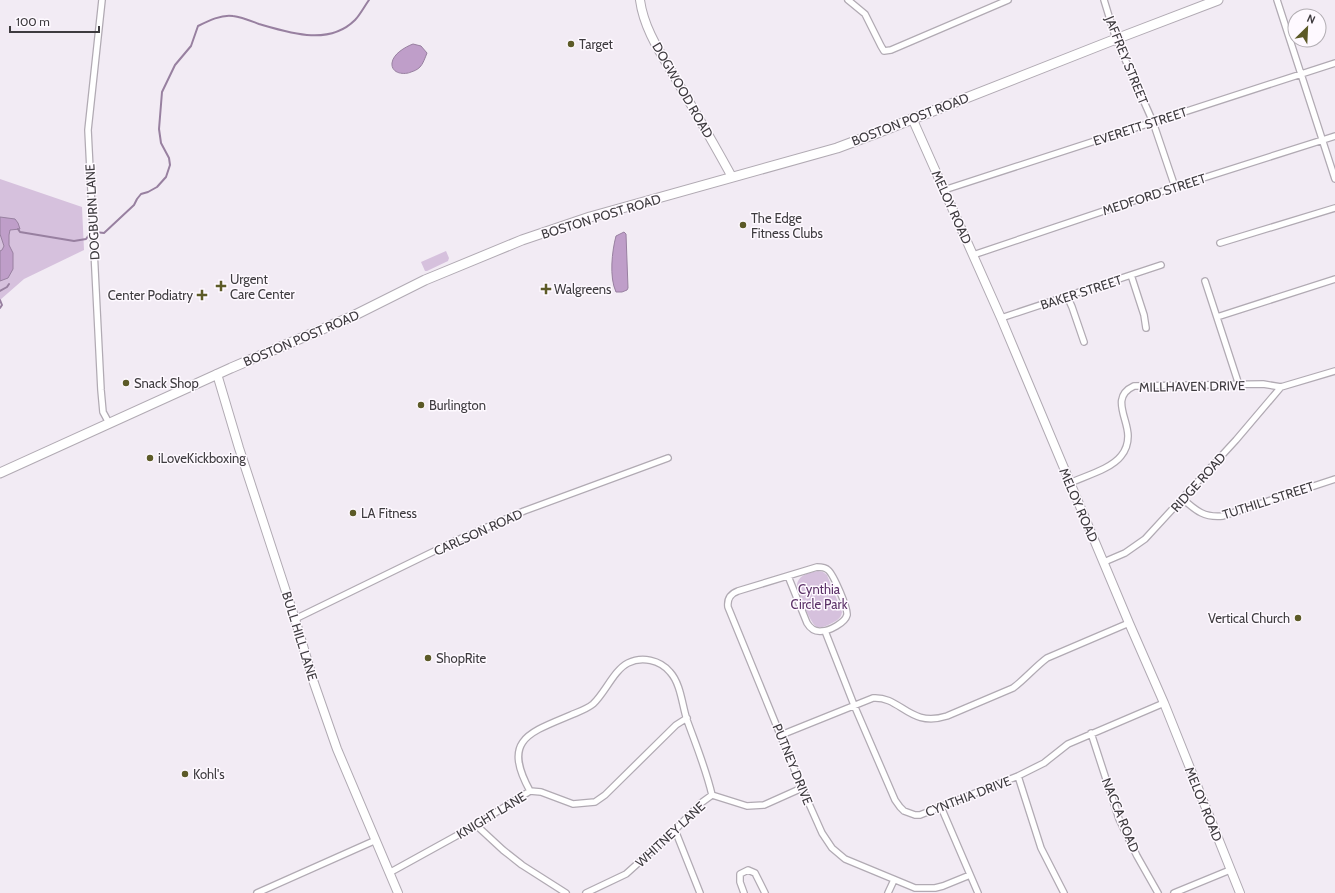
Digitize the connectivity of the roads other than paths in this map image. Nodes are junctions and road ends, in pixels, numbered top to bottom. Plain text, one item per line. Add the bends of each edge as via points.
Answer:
1 (102, 0) edge
2 (640, 0) edge
3 (850, 0) edge
4 (1008, 0) edge
5 (1104, 0) edge
6 (1218, 0) edge
7 (1277, 0) edge
8 (1116, 39) junction
9 (1335, 63) edge
10 (1302, 74) junction
11 (912, 118) junction
12 (1153, 122) junction
13 (1335, 136) edge
14 (1323, 140) junction
15 (732, 177) junction
16 (1335, 179) edge
17 (1176, 187) junction
18 (944, 190) junction
19 (1335, 208) edge
20 (1220, 243) dead end
21 (973, 255) junction
22 (1161, 265) dead end
23 (1131, 275) junction
24 (1335, 279) edge
25 (1205, 281) dead end
26 (1067, 296) junction
27 (1218, 317) junction
28 (1001, 318) junction
29 (1146, 328) dead end
30 (1084, 342) dead end
31 (1335, 371) edge
32 (217, 374) junction
33 (1239, 384) junction
34 (1281, 387) junction
35 (109, 423) junction
36 (668, 458) dead end
37 (0, 474) edge
38 (1335, 479) edge
39 (1070, 483) junction
40 (1183, 499) junction
41 (1104, 562) junction
42 (788, 576) junction
43 (295, 619) junction
44 (1128, 623) junction
45 (825, 631) junction
46 (1164, 703) junction
47 (854, 705) junction
48 (687, 718) junction
49 (1091, 733) junction
50 (781, 735) junction
51 (1018, 776) junction
52 (802, 788) junction
53 (530, 791) junction
54 (712, 795) junction
55 (942, 807) junction
56 (476, 825) junction
57 (675, 830) junction
58 (376, 840) junction
59 (1230, 870) junction
60 (389, 873) junction
61 (970, 875) junction
62 (894, 880) junction
63 (257, 893) edge
64 (398, 893) edge
65 (566, 893) edge
66 (586, 893) edge
67 (700, 893) edge
68 (744, 893) edge
69 (765, 893) edge
70 (888, 893) edge
71 (978, 893) edge
72 (1064, 893) edge
73 (1158, 893) edge
74 (1174, 893) edge
75 (1240, 893) edge

1 - 35 street, DOGBURN LANE via 88,130 101,390 103,412
2 - 15 main road, DOGWOOD ROAD via 646,24 656,44
3 - 4 street via 865,14 884,51
5 - 8 street, JAFFREY STREET
6 - 8 main road, BOSTON POST ROAD
7 - 10 street
8 - 11 main road, BOSTON POST ROAD
8 - 12 street, JAFFREY STREET
9 - 10 street, EVERETT STREET
10 - 12 street, EVERETT STREET
10 - 14 street
11 - 15 main road, BOSTON POST ROAD via 836,148
11 - 18 main road, MELOY ROAD
12 - 17 street, JAFFREY STREET
12 - 18 street, EVERETT STREET
13 - 14 street, MEDFORD STREET
14 - 16 street
14 - 17 street, MEDFORD STREET
15 - 32 main road, BOSTON POST ROAD via 590,217 522,240 425,280 353,316
17 - 21 street, MEDFORD STREET
18 - 21 main road, MELOY ROAD
19 - 20 street
21 - 28 main road, MELOY ROAD
22 - 23 street, BAKER STREET
23 - 26 street, BAKER STREET
23 - 29 street
24 - 27 street
25 - 27 street
26 - 28 street, BAKER STREET
26 - 30 street
27 - 33 street
28 - 39 main road, MELOY ROAD
31 - 34 street, MILLHAVEN DRIVE
32 - 35 main road, BOSTON POST ROAD
32 - 43 main road, BULL HILL LANE
33 - 34 street, MILLHAVEN DRIVE
33 - 39 street, MILLHAVEN DRIVE via 1131,388 1122,400 1128,435 1127,446 1121,456 1111,465
34 - 40 street, RIDGE ROAD
35 - 37 main road, BOSTON POST ROAD
36 - 43 street, CARLSON ROAD via 524,511 453,542
38 - 40 street, TUTHILL STREET via 1223,516 1200,513
39 - 41 main road, MELOY ROAD
40 - 41 street, RIDGE ROAD via 1146,539 1125,553
41 - 44 main road, MELOY ROAD
42 - 45 street via 808,624 817,631
42 - 45 street via 820,567 830,572 847,614 841,623
42 - 50 street, PUTNEY DRIVE via 738,591 727,603
43 - 58 main road, BULL HILL LANE via 337,749
44 - 46 main road, MELOY ROAD
44 - 47 street via 1047,658 1013,688 937,719 912,715 879,697
45 - 47 street, CYNTHIA DRIVE
46 - 49 street, CYNTHIA DRIVE
46 - 59 main road, MELOY ROAD
47 - 50 street
47 - 55 street, CYNTHIA DRIVE via 900,807 904,811 920,815
48 - 53 street, KNIGHT LANE via 676,725 595,802 573,804 541,792
48 - 53 street via 676,680 671,672 652,661 628,664 618,672 592,705 536,729 525,739 518,754 518,764
48 - 54 street
49 - 51 street, CYNTHIA DRIVE via 1068,744 1044,763
49 - 73 street, NACCA ROAD via 1119,819 1136,856
50 - 52 street, PUTNEY DRIVE
51 - 55 street, CYNTHIA DRIVE
51 - 72 street via 1041,848
52 - 54 street, WHITNEY LANE via 764,805 747,806
52 - 62 street, PUTNEY DRIVE via 822,833 832,848 850,862
53 - 56 street, KNIGHT LANE
54 - 57 street, WHITNEY LANE
55 - 61 street
56 - 60 street, KNIGHT LANE
56 - 65 street via 522,865
57 - 66 street, WHITNEY LANE via 626,874
57 - 67 street
58 - 60 main road, BULL HILL LANE
58 - 63 street
59 - 74 street
59 - 75 main road, MELOY ROAD
60 - 64 main road, BULL HILL LANE
61 - 62 street, PUTNEY DRIVE via 943,886 924,889
61 - 71 street
62 - 70 street
68 - 69 street via 739,878 740,874 748,870 756,873

